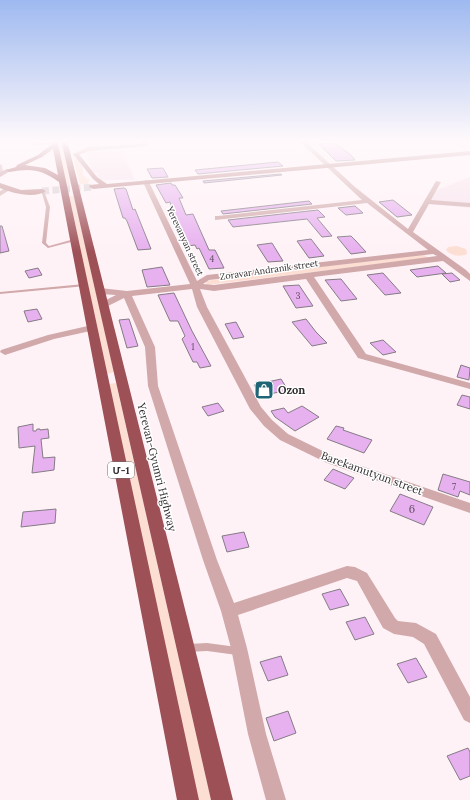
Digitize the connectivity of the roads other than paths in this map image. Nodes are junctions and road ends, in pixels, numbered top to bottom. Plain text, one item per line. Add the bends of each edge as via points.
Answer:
1 (57, 177) edge
2 (62, 177) edge
3 (70, 177) edge
4 (94, 177) tunnel mouth
5 (195, 177) edge
6 (341, 177) edge
7 (62, 181) junction
8 (146, 182) junction
9 (438, 182) dead end
10 (0, 185) edge
11 (106, 186) junction
12 (93, 187) tunnel mouth
13 (8, 189) junction
14 (42, 191) joint
15 (0, 194) edge
16 (369, 200) junction
17 (426, 202) junction
18 (470, 205) edge
19 (218, 218) dead end
20 (409, 233) junction
21 (74, 240) junction
22 (435, 251) junction
23 (444, 258) junction
24 (308, 275) junction
25 (470, 278) edge
26 (84, 285) junction
27 (195, 286) junction
28 (100, 291) junction
29 (0, 293) edge
30 (127, 294) junction
31 (103, 305) junction
32 (92, 328) junction
33 (5, 352) dead end
34 (121, 377) junction
35 (102, 380) junction
36 (470, 386) edge
37 (470, 508) edge
38 (229, 611) junction
39 (186, 648) junction
40 (240, 651) junction
41 (470, 714) edge
42 (188, 800) edge
43 (222, 800) edge
44 (276, 800) edge

1 - 7 highway
2 - 7 highway, Մ-1
3 - 28 highway, Yerevan-Gyumri Highway / Մ-1
4 - 11 street
5 - 8 street
6 - 16 street
7 - 21 highway, Մ-1
8 - 11 street
8 - 27 street, Yerevanyan street
9 - 17 street
10 - 13 street
11 - 12 street
13 - 14 street via 28,193
13 - 15 street
14 - 21 lane via 48,207 44,243 48,247
16 - 19 street
16 - 20 street
17 - 18 street
17 - 20 street
20 - 22 street
21 - 26 highway, Մ-1
22 - 23 street
22 - 27 street, Zoravar Andranik street via 207,278
23 - 24 street, Zoravar Andranik street
23 - 25 street
24 - 27 street, Zoravar Andranik street via 214,288
24 - 36 street via 362,356
26 - 29 lane
26 - 32 highway, Մ-1
27 - 30 street
27 - 37 street, Barekamutyun street via 202,307 256,409 284,437 331,460
28 - 30 street
28 - 31 highway, Yerevan-Gyumri Highway / Մ-1
30 - 31 street
30 - 38 street via 150,347 153,386
31 - 34 highway, Yerevan-Gyumri Highway / Մ-1
32 - 33 street via 51,337
32 - 35 highway, Մ-1
34 - 35 highway
34 - 39 highway, Yerevan-Gyumri Highway / Մ-1
35 - 42 highway, Մ-1
38 - 40 street
38 - 41 street via 347,572 355,573 362,577 389,623 394,627 416,630 430,639
39 - 40 lane via 207,647
39 - 43 highway, Yerevan-Gyumri Highway / Մ-1
40 - 44 street via 257,734

